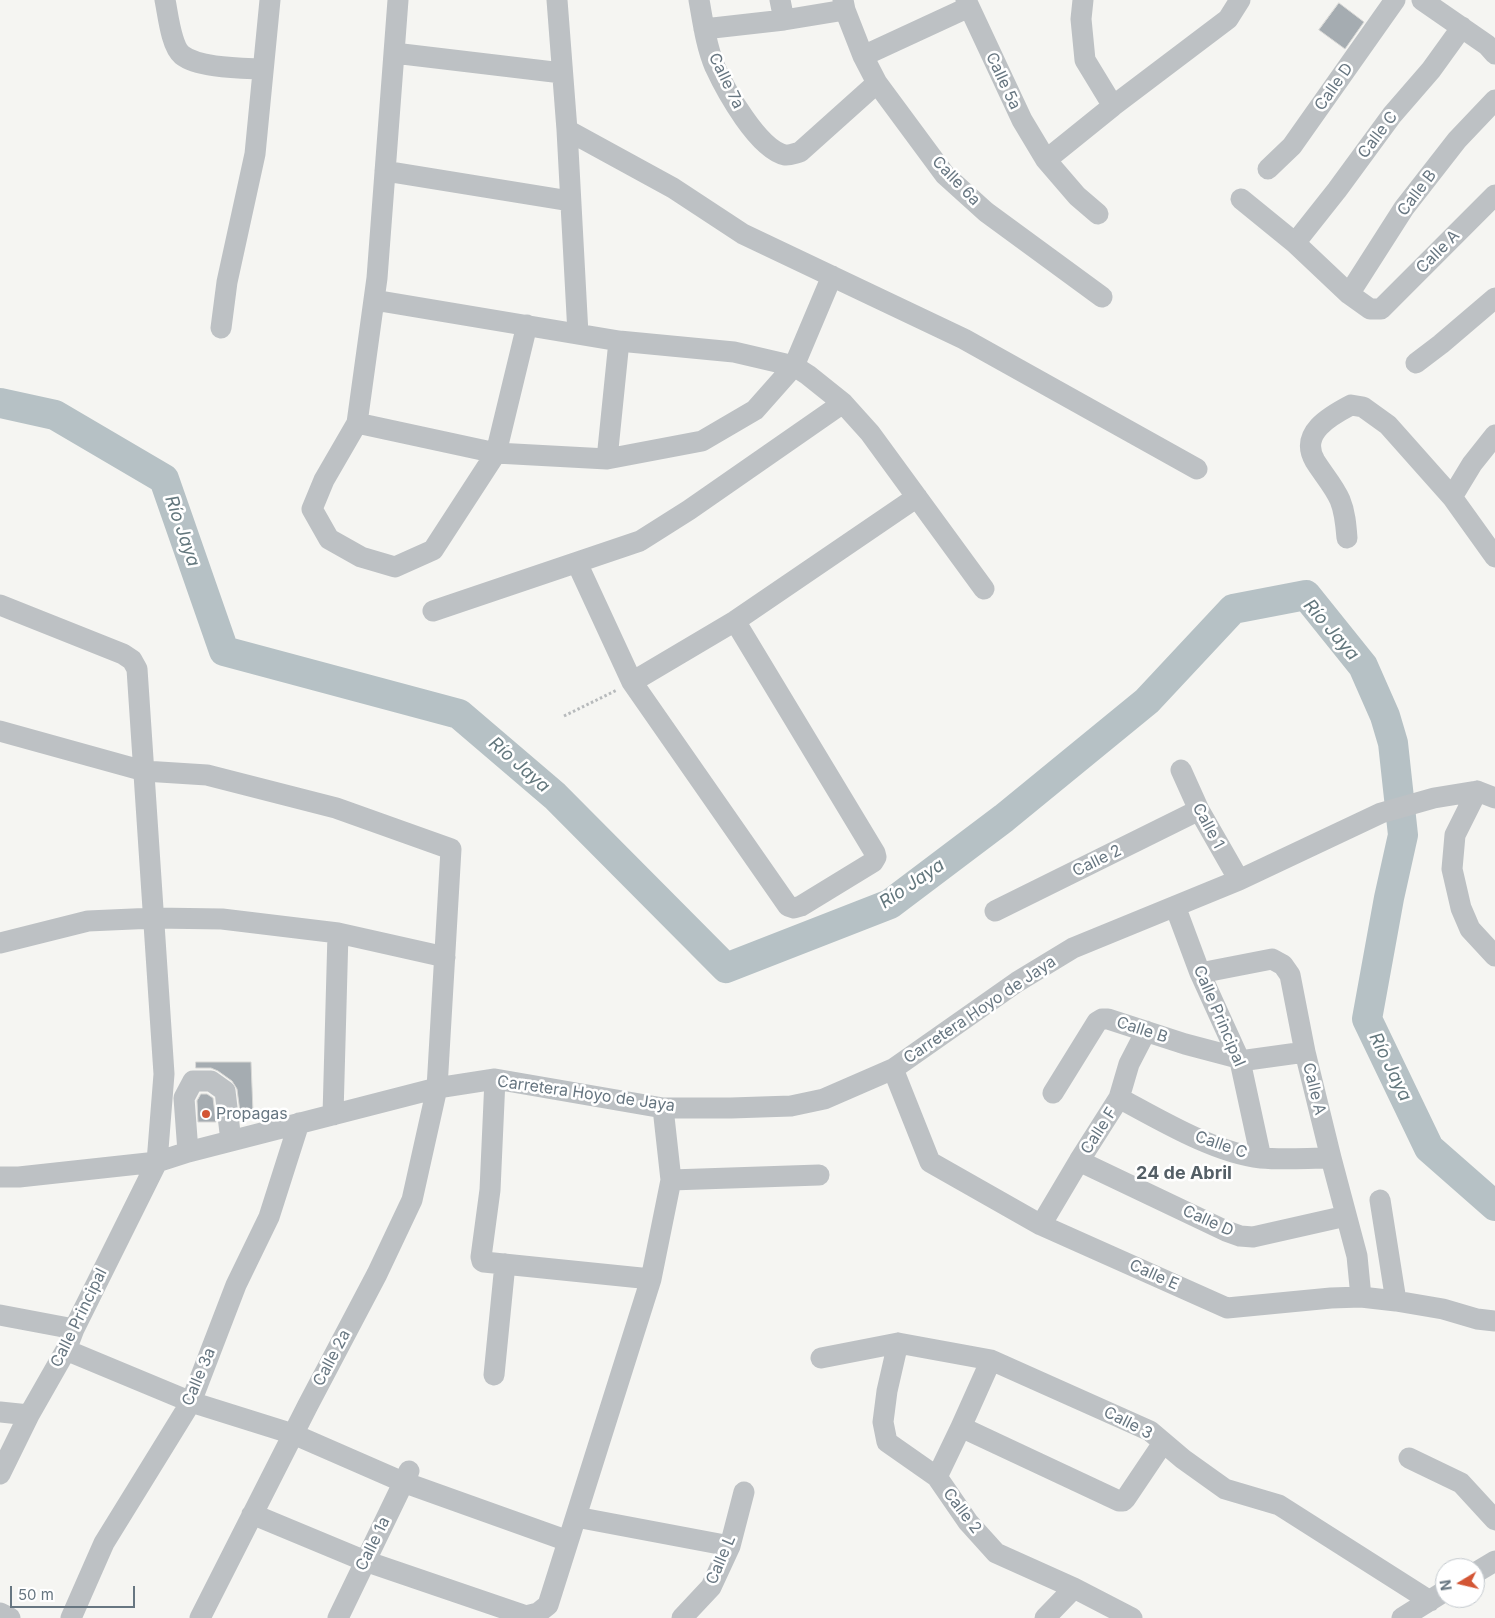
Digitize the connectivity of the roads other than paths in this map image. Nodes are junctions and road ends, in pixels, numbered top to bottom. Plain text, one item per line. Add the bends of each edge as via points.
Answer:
1 (165, 0) edge
2 (270, 0) edge
3 (398, 0) edge
4 (557, 0) edge
5 (699, 0) edge
6 (1083, 0) edge
7 (1240, 0) edge
8 (1395, 0) edge
9 (1422, 0) edge
10 (968, 4) edge
11 (844, 5) edge
12 (782, 10) edge
13 (1462, 27) junction
14 (704, 29) junction
15 (394, 53) junction
16 (1495, 54) edge
17 (863, 56) junction
18 (262, 69) junction
19 (562, 73) junction
20 (877, 83) junction
21 (1495, 100) edge
22 (1113, 106) junction
23 (566, 130) junction
24 (1046, 160) junction
25 (1268, 169) dead end
26 (386, 171) junction
27 (1495, 195) edge
28 (1241, 199) dead end
29 (570, 201) junction
30 (1098, 214) dead end
31 (1295, 243) junction
32 (832, 276) junction
33 (1349, 294) junction
34 (1102, 297) dead end
35 (1495, 298) edge
36 (374, 300) junction
37 (527, 325) junction
38 (220, 328) dead end
39 (578, 334) junction
40 (619, 341) junction
41 (1416, 363) dead end
42 (794, 366) junction
43 (843, 403) junction
44 (356, 423) junction
45 (1495, 435) edge
46 (496, 453) junction
47 (608, 459) junction
48 (1197, 468) dead end
49 (916, 497) junction
50 (1452, 498) junction
51 (1346, 538) dead end
52 (1494, 554) edge
53 (577, 562) junction
54 (984, 589) dead end
55 (0, 605) edge
56 (433, 611) dead end
57 (735, 621) junction
58 (632, 682) junction
59 (0, 731) edge
60 (1181, 770) dead end
61 (144, 771) junction
62 (1486, 794) edge
63 (1199, 810) junction
64 (1239, 880) junction
65 (1174, 906) junction
66 (995, 912) dead end
67 (155, 918) junction
68 (338, 933) junction
69 (0, 942) edge
70 (1495, 956) edge
71 (445, 957) junction
72 (1200, 973) junction
73 (1146, 1032) junction
74 (1305, 1052) junction
75 (1239, 1059) junction
76 (893, 1069) junction
77 (495, 1079) junction
78 (437, 1088) junction
79 (1053, 1093) dead end
80 (1120, 1098) junction
81 (664, 1108) junction
82 (333, 1115) junction
83 (299, 1123) junction
84 (231, 1141) junction
85 (188, 1152) junction
86 (1261, 1158) junction
87 (1331, 1158) junction
88 (1079, 1161) junction
89 (157, 1162) junction
90 (819, 1176) dead end
91 (0, 1177) edge
92 (671, 1180) junction
93 (1380, 1200) dead end
94 (1346, 1216) junction
95 (1041, 1225) junction
96 (505, 1264) junction
97 (651, 1279) junction
98 (1361, 1298) junction
99 (1396, 1301) junction
100 (0, 1315) edge
101 (1495, 1321) edge
102 (74, 1329) junction
103 (898, 1343) junction
104 (66, 1350) junction
105 (821, 1358) dead end
106 (991, 1360) junction
107 (494, 1374) dead end
108 (191, 1402) junction
109 (0, 1412) edge
110 (29, 1415) junction
111 (961, 1427) junction
112 (293, 1434) junction
113 (1164, 1443) junction
114 (1409, 1458) dead end
115 (0, 1474) edge
116 (406, 1476) junction
117 (937, 1477) junction
118 (744, 1492) dead end
119 (252, 1514) junction
120 (576, 1517) junction
121 (1495, 1520) edge
122 (568, 1540) junction
123 (730, 1546) junction
124 (365, 1561) junction
125 (1074, 1588) junction
126 (1435, 1595) edge
127 (1435, 1597) edge
128 (0, 1613) edge
129 (10, 1618) edge
130 (71, 1618) edge
131 (200, 1618) edge
132 (338, 1618) edge
133 (682, 1618) edge
134 (1045, 1618) edge
135 (1132, 1618) edge
136 (1402, 1618) edge

1 - 18 street via 175,43 182,55 219,67
2 - 18 street
3 - 15 street
4 - 19 street
5 - 14 street, Calle 7a
6 - 22 street via 1081,20 1085,60
7 - 22 street via 1228,19
8 - 25 street, Calle D via 1292,146
9 - 13 street
10 - 17 street
10 - 24 street, Calle 5a via 1022,120
11 - 12 street
11 - 17 street, Calle 6a
12 - 14 street
13 - 16 street via 1487,44
13 - 31 street, Calle C
14 - 20 street, Calle 7a via 715,66 731,97 760,140 786,156 800,152
15 - 19 street
15 - 26 street
17 - 20 street, Calle 6a
18 - 38 street via 254,154
19 - 23 street
20 - 34 street, Calle 6a via 945,175 986,212
21 - 33 street, Calle B via 1457,140 1404,208
22 - 24 street
23 - 29 street
23 - 32 street via 674,188 743,234
24 - 30 street, Calle 5a via 1077,196
26 - 29 street
26 - 36 street
27 - 33 street, Calle A via 1381,309 1370,309
28 - 31 street
29 - 39 street
31 - 33 street
32 - 42 street
32 - 48 street via 964,338
35 - 41 street
36 - 37 street
36 - 44 street
37 - 39 street
37 - 46 street
39 - 40 street
40 - 42 street via 734,352
40 - 47 street
42 - 43 street
42 - 47 street via 755,410 702,441
43 - 49 street
43 - 53 street via 640,541
44 - 46 street
44 - 46 street via 324,480 312,509 329,539 361,557 395,567 433,550
45 - 50 street via 1472,464
46 - 47 street
49 - 54 street
49 - 57 street
50 - 51 street via 1388,424 1364,407 1351,405 1330,417 1314,433 1310,444 1315,460 1340,499
50 - 52 street
53 - 56 street
53 - 58 street
55 - 61 street via 132,660 137,668
57 - 58 street
57 - 58 street via 876,857 873,862 801,906 788,906
59 - 61 street
60 - 63 street, Calle 1
61 - 67 street
61 - 71 street, Calle 2a via 207,775 336,808 452,849
62 - 64 street, Carretera Hoyo de Jaya via 1434,798 1381,813
62 - 70 street via 1455,835 1452,869 1461,908 1470,929
63 - 64 street, Calle 1
63 - 66 street, Calle 2
64 - 65 street, Carretera Hoyo de Jaya
65 - 72 street, Calle Principal
65 - 76 street, Carretera Hoyo de Jaya via 1073,948 1017,982
67 - 68 street via 222,919
67 - 69 street via 88,921
67 - 89 street via 164,1074
68 - 71 street
68 - 82 street
71 - 78 street, Calle 2a
72 - 74 street, Calle A via 1272,959 1283,965 1290,975
72 - 75 street, Calle Principal
73 - 75 street, Calle B
73 - 79 street, Calle B via 1108,1019 1097,1022
73 - 80 street, Calle F via 1129,1064
74 - 75 street, Calle B
74 - 87 street, Calle A
75 - 86 street, Calle Principal
76 - 81 street, Carretera Hoyo de Jaya via 824,1100 791,1106
76 - 95 street, Calle E via 930,1162
77 - 78 street, Carretera Hoyo de Jaya
77 - 81 street, Carretera Hoyo de Jaya
77 - 96 street via 490,1190 481,1257 484,1262
78 - 82 street, Carretera Hoyo de Jaya
78 - 112 street, Calle 2a via 412,1200
80 - 86 street, Calle C via 1173,1128 1226,1150
80 - 88 street, Calle F
81 - 92 street
82 - 83 street, Carretera Hoyo de Jaya
83 - 84 street, Carretera Hoyo de Jaya
83 - 108 street, Calle 3a via 270,1217 236,1285
84 - 85 street, Carretera Hoyo de Jaya
84 - 85 street via 225,1091 211,1081 193,1081 184,1098
85 - 89 street, Carretera Hoyo de Jaya
86 - 87 street, Calle C
87 - 94 street, Calle A
88 - 94 street, Calle D via 1240,1236 1253,1237
88 - 95 street, Calle F
89 - 91 street, Carretera Hoyo de Jaya via 19,1178
89 - 102 street, Calle Principal
90 - 92 street
92 - 97 street
93 - 99 street
94 - 98 street, Calle A via 1357,1256
95 - 98 street, Calle E via 1228,1308
96 - 97 street
96 - 107 street
97 - 120 street
98 - 99 street, Calle E
99 - 101 street, Calle E
100 - 102 street
102 - 104 street, Calle Principal
103 - 105 street, Calle 3
103 - 106 street, Calle 3
103 - 117 street, Calle 2 via 883,1422 887,1442
104 - 108 street
104 - 110 street, Calle Principal
106 - 111 street
106 - 113 street, Calle 3 via 1150,1431
108 - 112 street
108 - 130 street, Calle 3a via 104,1543
109 - 110 street
110 - 115 street, Calle Principal
111 - 113 street via 1119,1501 1126,1498
111 - 117 street
112 - 116 street
112 - 119 street, Calle 2a
113 - 126 street, Calle 3 via 1225,1489 1279,1505
114 - 121 street via 1461,1483
116 - 122 street
116 - 124 street, Calle 1a
117 - 125 street, Calle 2 via 968,1522 996,1553
118 - 123 street, Calle L
119 - 124 street
119 - 131 street, Calle 2a
120 - 122 street
120 - 123 street
122 - 124 street via 548,1605 526,1616
123 - 133 street, Calle L via 711,1587
124 - 132 street, Calle 1a
125 - 134 street
125 - 135 street, Calle 2
127 - 136 street
128 - 129 street

